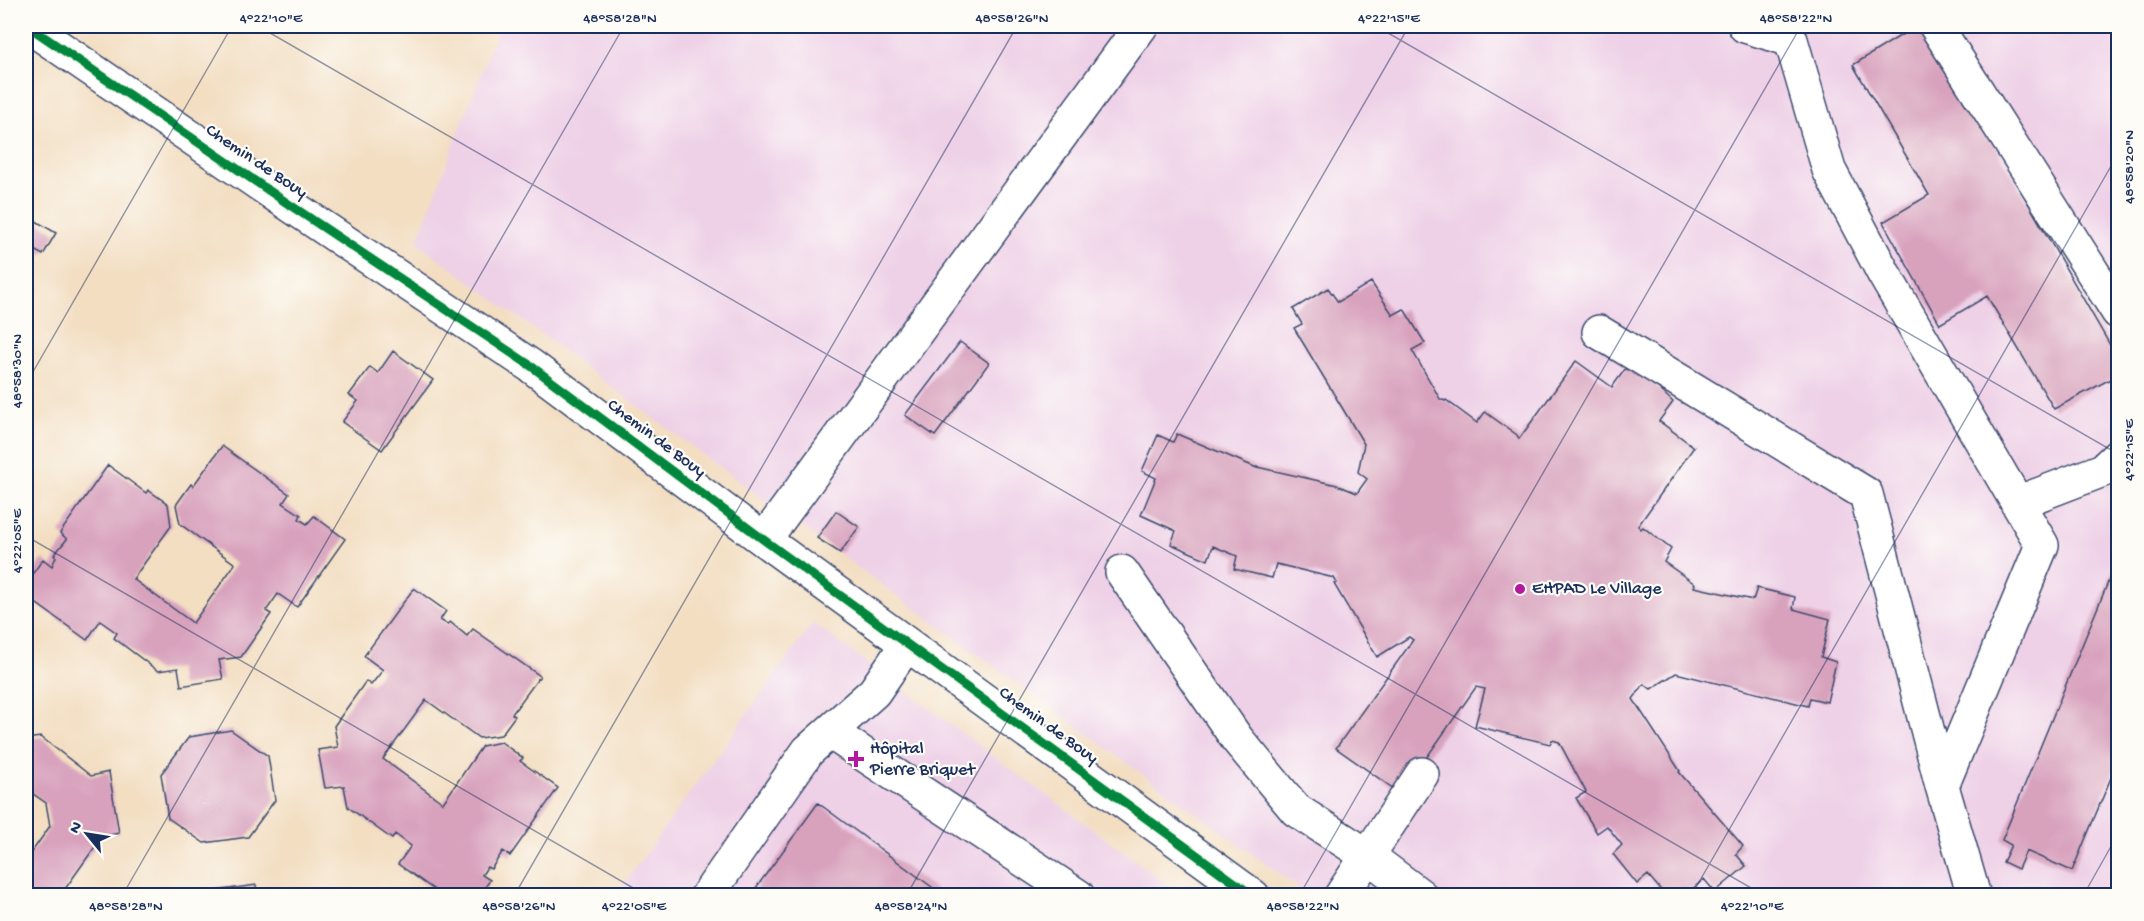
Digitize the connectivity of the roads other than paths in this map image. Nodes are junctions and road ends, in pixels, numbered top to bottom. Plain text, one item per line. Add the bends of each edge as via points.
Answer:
1 (28, 26) edge
2 (1141, 26) edge
3 (1745, 26) edge
4 (1936, 26) edge
5 (1795, 33) edge
6 (2118, 312) edge
7 (1599, 332) dead end
8 (2118, 456) edge
9 (2017, 503) junction
10 (764, 540) junction
11 (1122, 572) dead end
12 (907, 644) junction
13 (830, 732) junction
14 (1422, 774) dead end
15 (1942, 786) junction
16 (1368, 856) junction
17 (1245, 893) edge
18 (707, 896) edge
19 (1078, 896) edge
20 (1341, 896) edge
21 (1421, 896) edge
22 (1974, 896) edge

1 - 10 street, Chemin de Bouy via 531,366
2 - 10 street
3 - 5 street
4 - 6 street
5 - 9 street via 1829,170 1884,274
7 - 15 street via 1866,494
8 - 9 street via 2103,470
9 - 15 street via 2042,545
10 - 12 street, Chemin de Bouy
11 - 16 street via 1237,739 1296,810
12 - 13 street via 874,692
12 - 17 street, Chemin de Bouy
13 - 18 street via 808,751
13 - 19 street
14 - 16 street
15 - 22 street
16 - 20 street
16 - 21 street

